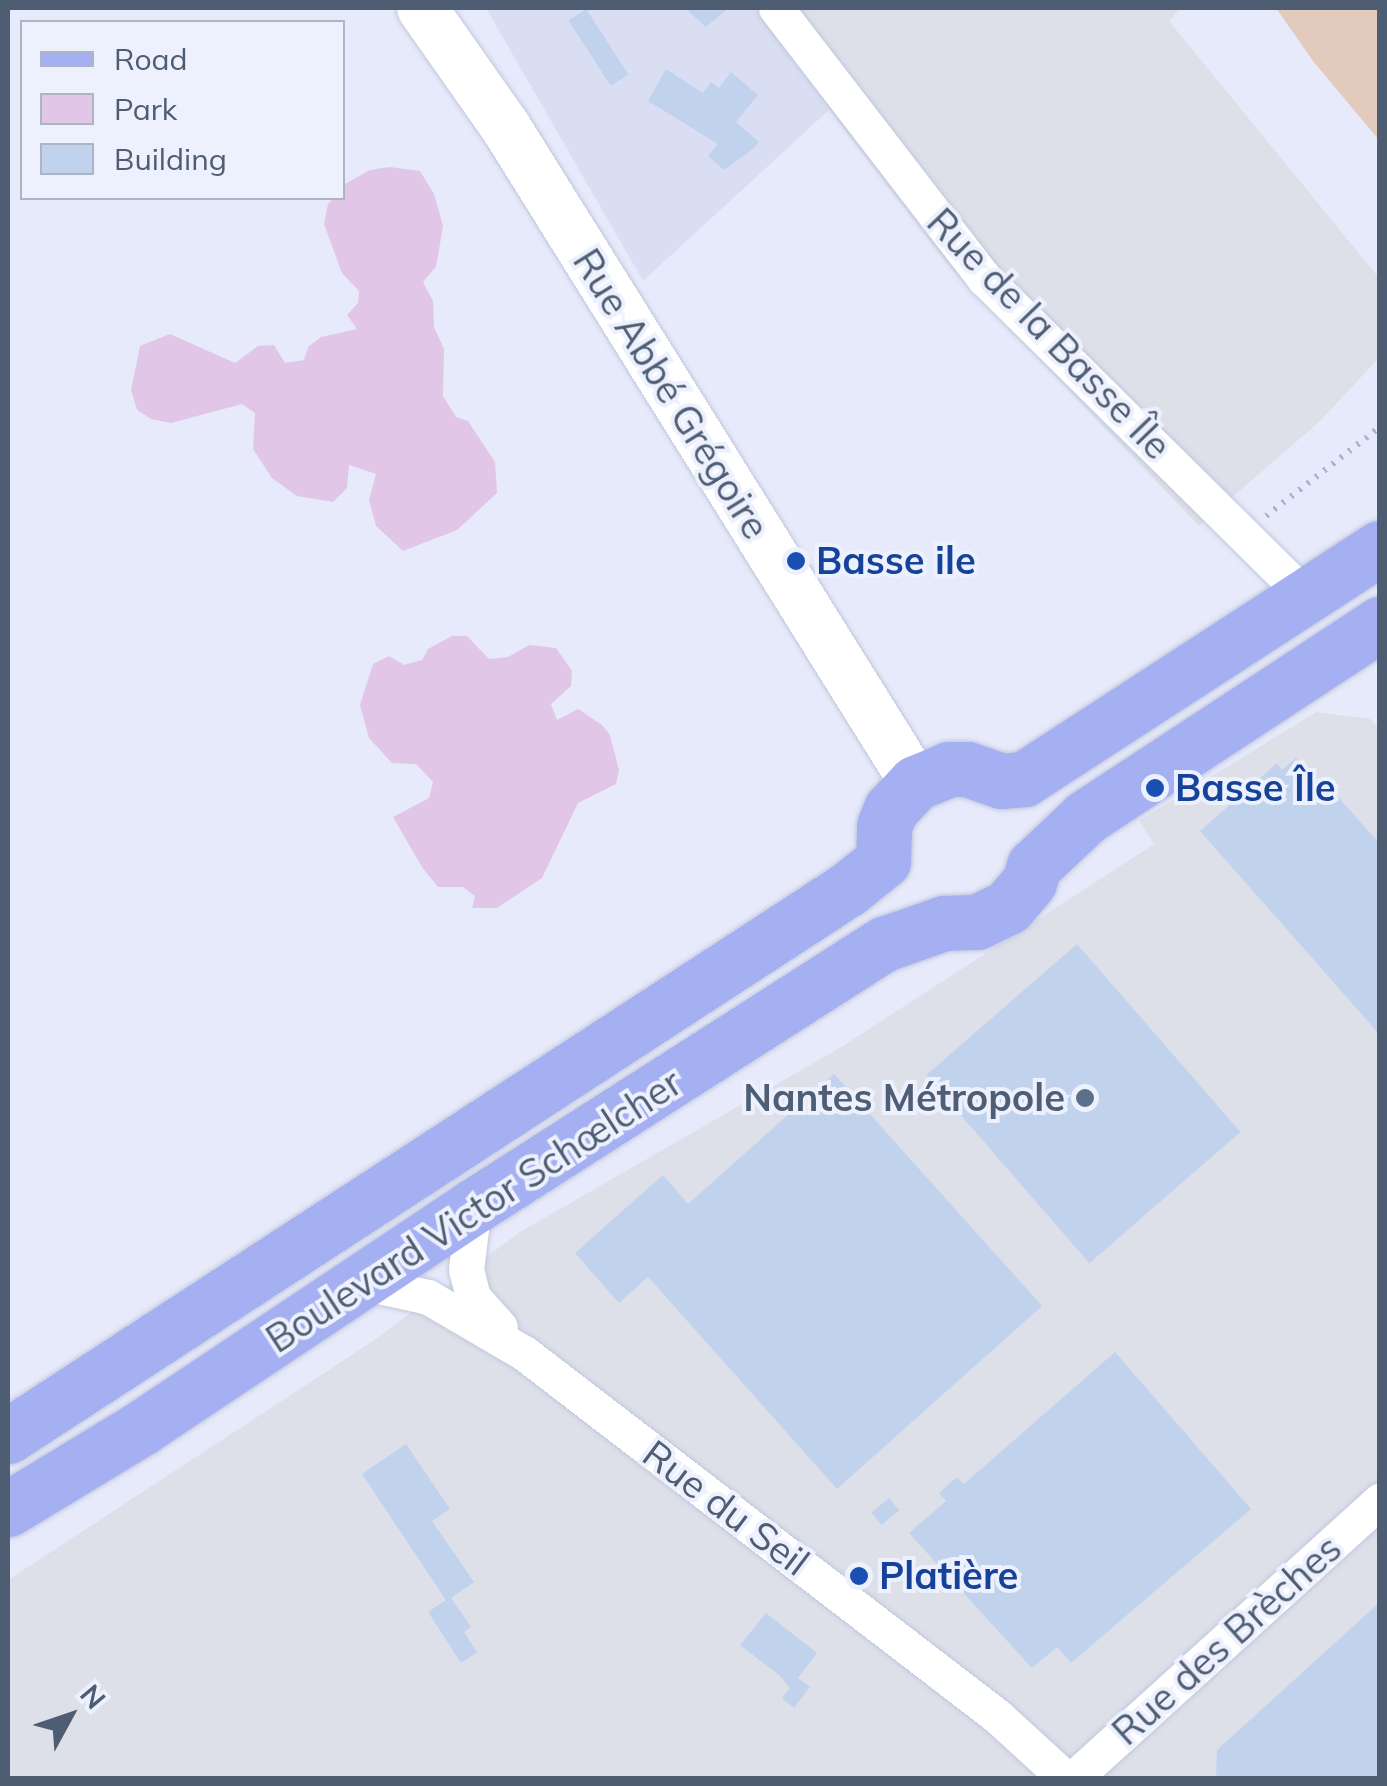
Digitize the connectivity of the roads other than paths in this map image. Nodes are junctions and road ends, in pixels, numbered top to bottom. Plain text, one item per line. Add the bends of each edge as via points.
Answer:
1 (422, 8) edge
2 (776, 8) edge
3 (1380, 548) edge
4 (1304, 596) junction
5 (1373, 642) edge
6 (915, 782) junction
7 (474, 1206) junction
8 (360, 1282) junction
9 (524, 1354) junction
10 (8, 1436) edge
11 (1380, 1501) edge
12 (8, 1508) edge
13 (1065, 1778) edge
14 (1074, 1778) edge

1 - 6 street, Rue Abbé Grégoire via 505,126
2 - 4 street, Rue de la Basse Île via 984,278
3 - 4 main road
4 - 6 main road via 1024,779 1001,781 949,769
5 - 7 main road, Boulevard Victor Schœlcher via 1086,817 1034,866 1019,896 993,916 944,922 884,944
6 - 10 main road, Boulevard Victor Schœlcher via 884,826 883,861 848,889
7 - 8 main road, Boulevard Victor Schœlcher
7 - 9 street, Rue du Seil via 466,1268 473,1297
8 - 9 street, Rue du Seil via 428,1297
8 - 12 main road, Boulevard Victor Schœlcher
9 - 13 street, Rue du Seil via 982,1705
11 - 14 street, Rue des Brèches

